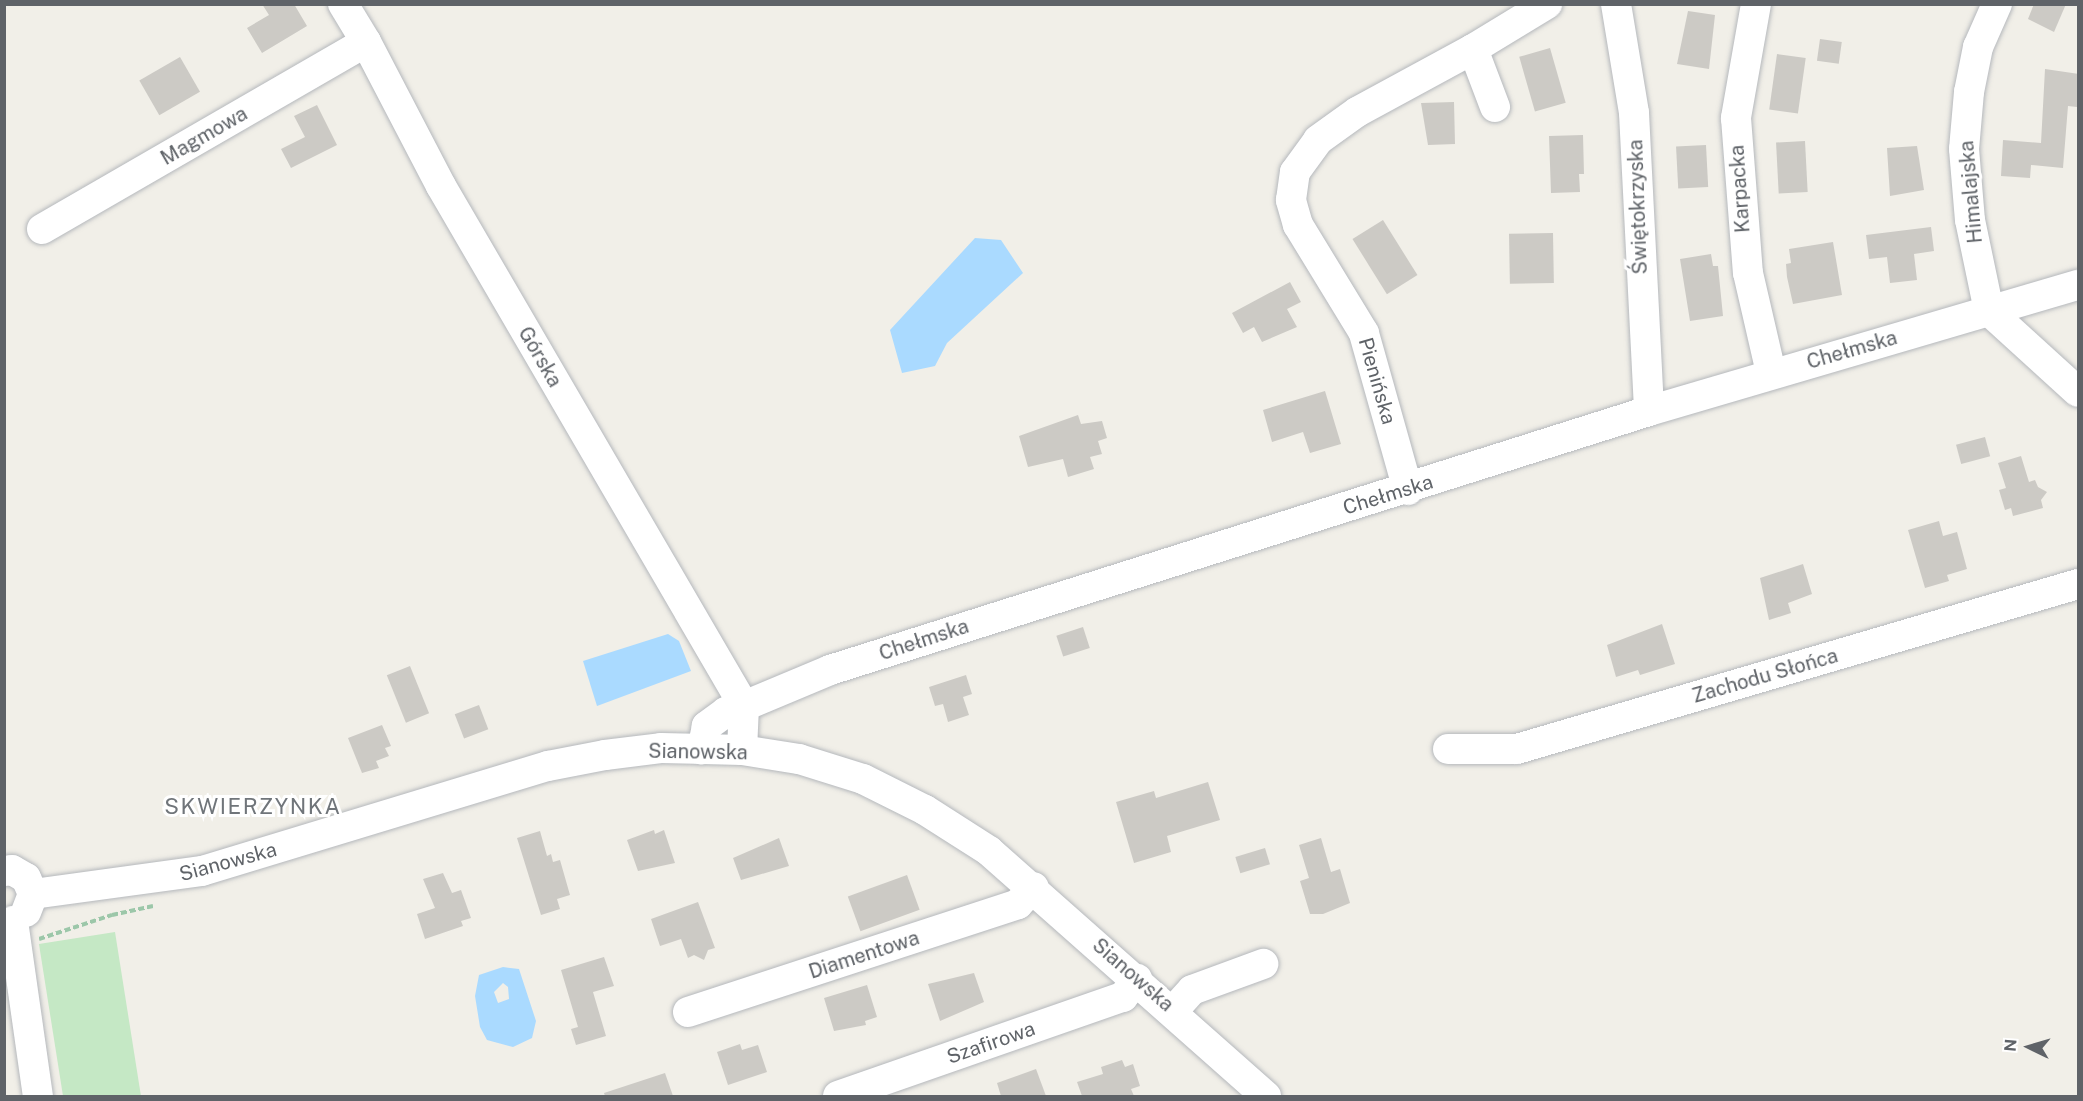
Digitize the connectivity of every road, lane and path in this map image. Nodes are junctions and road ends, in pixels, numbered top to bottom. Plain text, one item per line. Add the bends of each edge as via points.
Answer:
1 (343, 4) edge
2 (1547, 4) edge
3 (1616, 4) edge
4 (1756, 4) edge
5 (1997, 4) edge
6 (366, 42) junction
7 (1473, 49) junction
8 (1495, 107) dead end
9 (42, 229) dead end
10 (2079, 285) edge
11 (1989, 311) junction
12 (1771, 373) junction
13 (2079, 392) edge
14 (1648, 411) junction
15 (1408, 490) junction
16 (2079, 584) edge
17 (744, 706) junction
18 (702, 749) junction
19 (1448, 749) dead end
20 (742, 750) junction
21 (4, 871) edge
22 (1034, 887) junction
23 (33, 894) junction
24 (157, 905) dead end
25 (12, 929) edge
26 (1263, 964) dead end
27 (1137, 979) junction
28 (1173, 1011) junction
29 (688, 1012) dead end
30 (1250, 1091) edge
31 (38, 1096) edge
32 (838, 1096) edge

1 - 6 street, Górska
2 - 7 street
3 - 14 street, Świętokrzyska via 1634,113
4 - 12 street, Karpacka via 1736,118 1748,273
5 - 11 street, Himalajska via 1978,47 1964,149 1970,220
6 - 9 street, Magmowa
6 - 17 street, Górska via 441,186
7 - 8 street
7 - 15 street, Pienińska via 1357,112 1318,140 1295,172 1291,200 1298,225 1364,333
10 - 11 street, Chełmska
11 - 12 street, Chełmska
11 - 13 street
12 - 14 street, Chełmska
14 - 15 street, Chełmska
15 - 17 street, Chełmska via 831,670
16 - 19 street, Zachodu Słońca via 1517,749
17 - 18 street, Chełmska via 726,712 707,726
17 - 20 street
18 - 20 street, Sianowska
18 - 23 street, Sianowska via 650,749 548,766 202,871
20 - 22 street, Sianowska via 799,759 863,779 925,810 989,851
21 - 23 street via 12,870 26,878
22 - 27 street, Sianowska
22 - 29 street, Diamentowa via 1018,904
23 - 25 street via 27,911
24 - 25 path
25 - 31 street
26 - 28 street via 1192,990
27 - 28 street, Sianowska
27 - 32 street, Szafirowa via 1123,996
28 - 30 street, Sianowska

